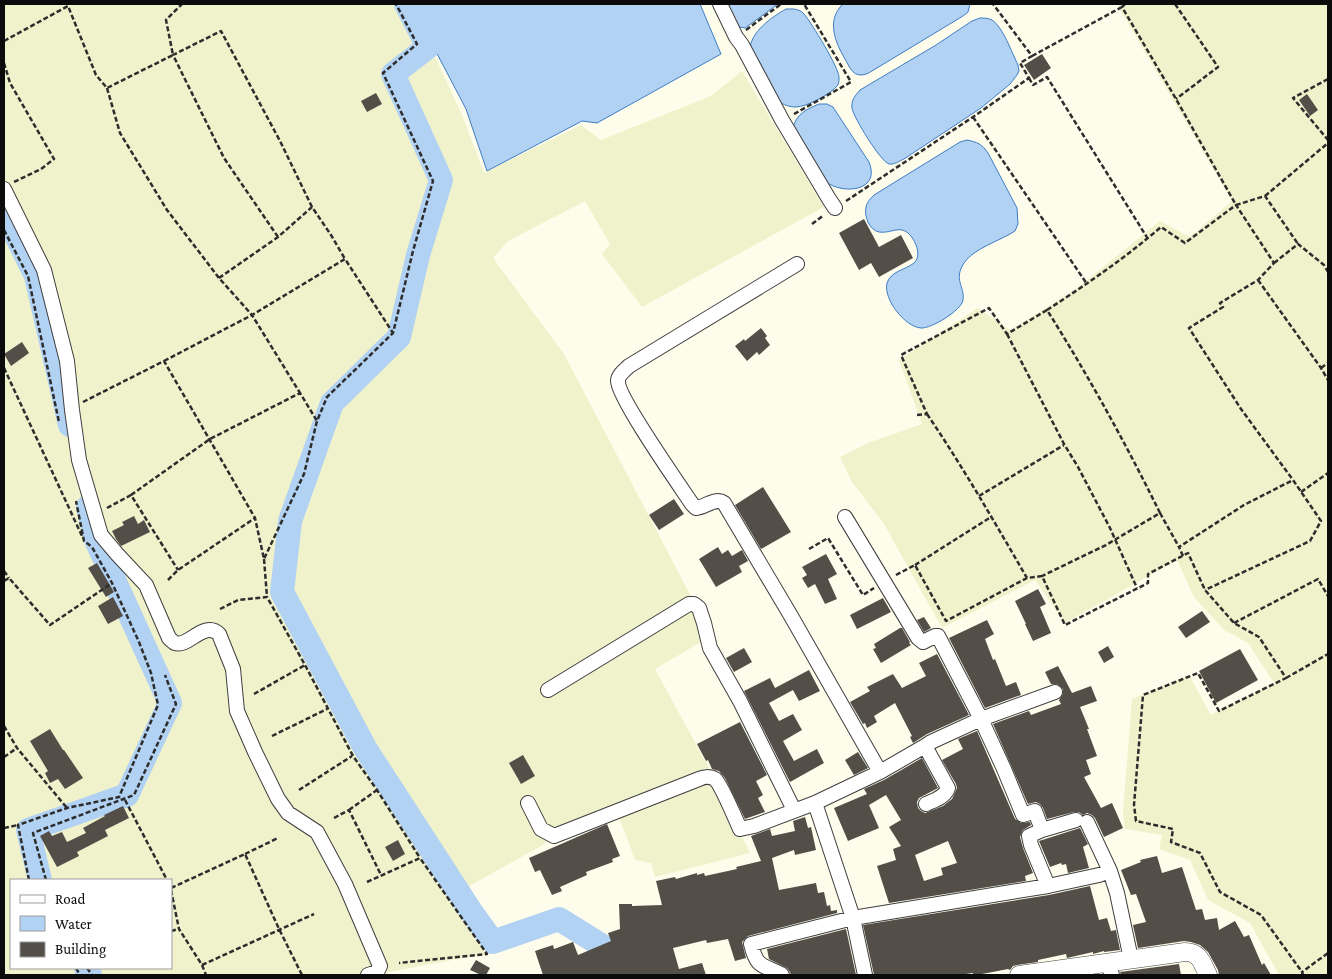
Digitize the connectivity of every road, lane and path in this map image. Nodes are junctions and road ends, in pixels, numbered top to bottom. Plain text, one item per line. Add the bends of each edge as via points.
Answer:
1 (182, 4) edge
2 (396, 4) edge
3 (720, 4) edge
4 (782, 4) edge
5 (804, 4) edge
6 (993, 4) edge
7 (1126, 4) edge
8 (1175, 4) edge
9 (1122, 7) junction
10 (736, 37) junction
11 (4, 41) edge
12 (173, 55) junction
13 (1032, 56) junction
14 (4, 63) edge
15 (1029, 78) junction
16 (1328, 79) edge
17 (107, 88) junction
18 (1176, 98) junction
19 (973, 117) junction
20 (782, 120) junction
21 (1328, 142) edge
22 (8, 186) edge
23 (1265, 196) junction
24 (1236, 205) junction
25 (312, 207) junction
26 (835, 208) junction
27 (812, 224) dead end
28 (4, 230) edge
29 (278, 237) junction
30 (1148, 239) junction
31 (1298, 244) junction
32 (345, 259) junction
33 (1274, 263) junction
34 (797, 264) dead end
35 (1328, 272) edge
36 (219, 278) junction
37 (1258, 280) junction
38 (1087, 284) junction
39 (1047, 310) junction
40 (252, 315) junction
41 (392, 332) junction
42 (1007, 334) junction
43 (164, 361) junction
44 (1328, 363) edge
45 (4, 368) edge
46 (1321, 368) junction
47 (1328, 380) edge
48 (300, 393) junction
49 (77, 405) dead end
50 (927, 414) junction
51 (917, 415) dead end
52 (317, 421) junction
53 (60, 427) dead end
54 (210, 439) junction
55 (1064, 444) junction
56 (1328, 473) edge
57 (1293, 480) junction
58 (1302, 492) junction
59 (74, 493) dead end
60 (131, 495) junction
61 (980, 496) junction
62 (102, 511) dead end
63 (1160, 513) junction
64 (845, 517) dead end
65 (991, 517) junction
66 (255, 518) junction
67 (1115, 540) junction
68 (84, 541) junction
69 (1179, 547) junction
70 (809, 549) dead end
71 (1183, 556) junction
72 (264, 559) junction
73 (915, 564) junction
74 (178, 570) junction
75 (4, 571) edge
76 (1042, 576) junction
77 (9, 578) junction
78 (1027, 578) junction
79 (168, 580) dead end
80 (4, 581) edge
81 (884, 582) junction
82 (112, 583) junction
83 (1137, 588) junction
84 (1205, 590) junction
85 (1328, 596) edge
86 (267, 597) junction
87 (220, 609) dead end
88 (1234, 624) junction
89 (1328, 654) edge
90 (305, 665) junction
91 (165, 675) dead end
92 (1286, 678) junction
93 (548, 690) dead end
94 (1055, 692) dead end
95 (254, 694) dead end
96 (327, 709) junction
97 (981, 719) junction
98 (4, 726) edge
99 (272, 736) dead end
100 (925, 746) junction
101 (17, 748) junction
102 (353, 756) junction
103 (4, 757) edge
104 (880, 772) junction
105 (298, 790) dead end
106 (377, 790) junction
107 (125, 800) junction
108 (528, 803) dead end
109 (815, 803) junction
110 (926, 804) dead end
111 (67, 808) junction
112 (349, 810) junction
113 (794, 810) junction
114 (334, 818) dead end
115 (18, 825) junction
116 (4, 828) edge
117 (1042, 830) junction
118 (278, 838) dead end
119 (245, 854) junction
120 (420, 858) junction
121 (1110, 871) junction
122 (381, 875) junction
123 (29, 879) edge
124 (46, 879) edge
125 (166, 879) edge
126 (366, 882) dead end
127 (1048, 886) junction
128 (172, 889) edge
129 (172, 894) edge
130 (314, 914) dead end
131 (853, 918) junction
132 (179, 929) junction
133 (279, 929) junction
134 (172, 931) edge
135 (1328, 953) edge
136 (1131, 959) junction
137 (399, 963) dead end
138 (202, 966) junction
139 (1109, 969) edge
140 (1302, 974) edge
141 (206, 975) edge
142 (302, 975) edge
143 (368, 975) edge
144 (782, 975) edge
145 (865, 975) edge
146 (1019, 975) edge
147 (1208, 975) edge

1 - 12 path via 166,20
2 - 41 path via 417,44 383,73 433,181
3 - 10 street
4 - 10 path
5 - 20 path via 851,82
6 - 13 path
7 - 9 path
8 - 18 path via 1218,67
9 - 13 path
9 - 18 path
10 - 20 street
11 - 17 path via 68,6 96,74
12 - 17 path
12 - 25 path via 221,31
12 - 29 path via 224,158
13 - 15 path via 1020,63
14 - 22 path via 10,83 54,159 42,169
15 - 19 path
15 - 30 path via 1033,85 1047,77
16 - 21 path via 1293,98
17 - 36 path via 120,133 167,210
18 - 24 path
19 - 26 path
19 - 38 path
20 - 26 street
21 - 23 path
22 - 143 street via 44,270 67,361 79,460 102,535 146,585 174,643 180,644 208,629 219,634 233,669 237,711 278,799 288,813 317,832 345,884 380,966 377,972
23 - 24 path
23 - 31 path
24 - 30 path via 1185,243 1161,227
24 - 33 path
25 - 29 path
25 - 32 path
26 - 27 path
28 - 53 path via 28,276
29 - 36 path
30 - 38 path
31 - 33 path
31 - 35 path
32 - 40 path
32 - 41 path
33 - 37 path
34 - 104 street via 629,366 618,381 621,394 692,504 700,508 714,501 724,503
36 - 40 path
37 - 46 path
37 - 57 path via 1220,303 1223,307 1189,328
38 - 39 path
39 - 42 path
39 - 63 path via 1082,366
40 - 43 path
40 - 48 path
41 - 52 path via 327,397
42 - 50 path via 989,308 901,355
42 - 55 path
43 - 49 path
43 - 54 path
44 - 46 path
45 - 68 path
46 - 47 path
48 - 52 path
48 - 54 path
50 - 51 path
50 - 61 path
52 - 72 path via 304,474
54 - 60 path
54 - 66 path
55 - 61 path
55 - 67 path
56 - 58 path
57 - 58 path
57 - 69 path via 1244,505
58 - 84 path via 1322,521 1310,541
59 - 68 path
60 - 62 path
60 - 74 path
61 - 65 path
63 - 67 path
63 - 69 path
64 - 81 street
65 - 73 path
65 - 78 path
66 - 72 path
66 - 74 path
67 - 76 path
67 - 83 path
68 - 82 path via 92,547
69 - 71 path
70 - 81 path via 828,538 863,595
71 - 83 path via 1148,574 1148,583
71 - 84 path via 1188,553
72 - 86 path
73 - 78 path via 946,621
73 - 81 path
74 - 79 path
75 - 77 path
76 - 78 path
76 - 83 path via 1066,625
77 - 80 path
77 - 82 path via 50,625
81 - 97 street via 920,641 938,636
82 - 111 path via 148,665 158,705 119,797
84 - 88 path
85 - 88 path via 1318,579
86 - 87 path via 238,600
86 - 90 path
88 - 92 path via 1259,637
89 - 92 path
90 - 95 path
90 - 96 path
91 - 107 path via 176,704 134,795
92 - 140 path via 1219,711 1198,673 1143,695 1134,805 1136,821 1173,828 1171,842 1200,852 1220,892 1261,915
93 - 113 street via 689,604 694,604 699,608 710,648
94 - 97 street
96 - 99 path
96 - 102 path
97 - 100 street
97 - 117 street via 1023,815 1035,811
98 - 101 path
100 - 104 street
100 - 110 street via 948,788 942,796
101 - 103 path
101 - 111 path
102 - 105 path
102 - 106 path
104 - 109 street
106 - 112 path
106 - 120 path
107 - 124 path via 33,834
107 - 125 path
108 - 113 street via 541,829 554,836 704,777 715,779 740,829
109 - 113 street
109 - 131 street
111 - 115 path
112 - 114 path
112 - 122 path
115 - 116 path
115 - 123 path
117 - 121 street via 1082,821
117 - 127 street via 1029,836
118 - 119 path
119 - 128 path
119 - 133 path
120 - 122 path
120 - 137 path via 487,954
121 - 127 street
121 - 136 street
122 - 126 path
127 - 131 street
129 - 132 path
130 - 133 path
131 - 144 street via 750,944 758,963
131 - 145 street
132 - 134 path
132 - 138 path
133 - 138 path
133 - 142 path
135 - 140 path
136 - 139 street
136 - 147 street via 1193,952
138 - 141 path
139 - 146 street

